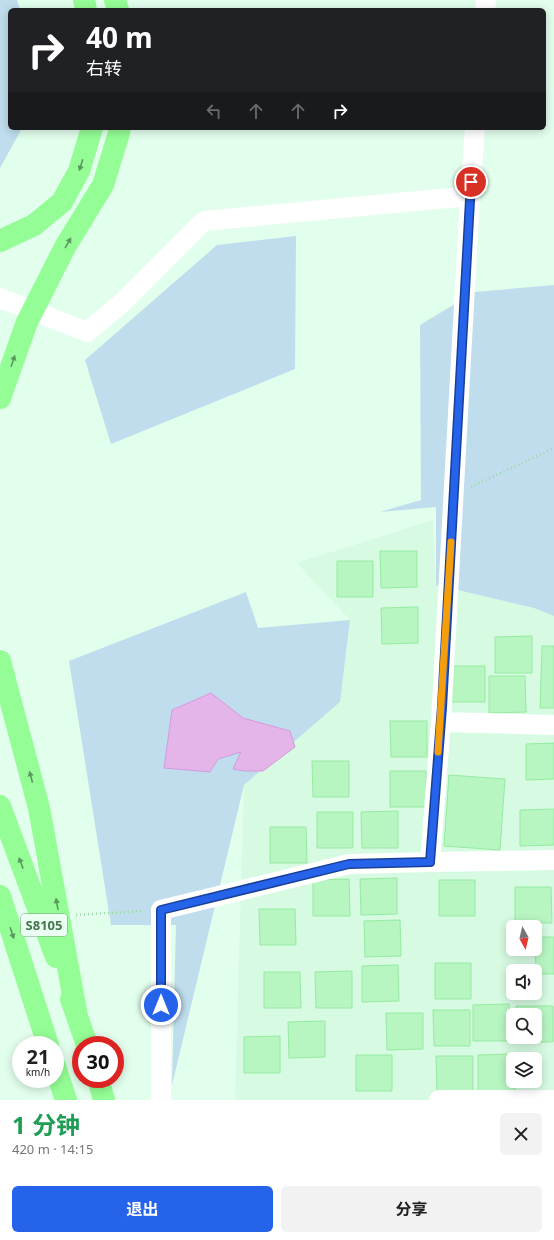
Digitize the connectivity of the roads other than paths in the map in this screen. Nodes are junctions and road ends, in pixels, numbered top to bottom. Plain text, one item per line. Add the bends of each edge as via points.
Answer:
1 (91, 130) edge
2 (119, 130) edge
3 (475, 130) edge
4 (470, 196) junction
5 (0, 241) edge
6 (0, 298) edge
7 (0, 398) edge
8 (0, 661) edge
9 (441, 722) junction
10 (554, 726) edge
11 (0, 806) edge
12 (554, 860) edge
13 (430, 862) junction
14 (0, 896) edge
15 (76, 1011) junction
16 (45, 1036) edge
17 (84, 1036) edge
18 (62, 1088) edge
19 (101, 1088) edge
20 (66, 1100) edge
21 (104, 1100) edge
22 (161, 1100) edge
23 (439, 1100) edge
24 (554, 1100) edge

1 -> 5 highway via 79,171 62,202 34,225
7 -> 2 highway via 27,322 66,247 103,185
3 - 4 street
4 - 6 street via 204,221 123,302 87,332
4 - 9 street
15 -> 8 highway via 39,808
9 - 10 street
9 - 13 street
15 -> 11 highway, S8105
12 - 13 street
13 - 22 street via 349,864 161,910
14 -> 16 highway, S8105
15 - 17 highway, S8105
18 - 20 highway
19 - 21 highway
23 - 24 street

